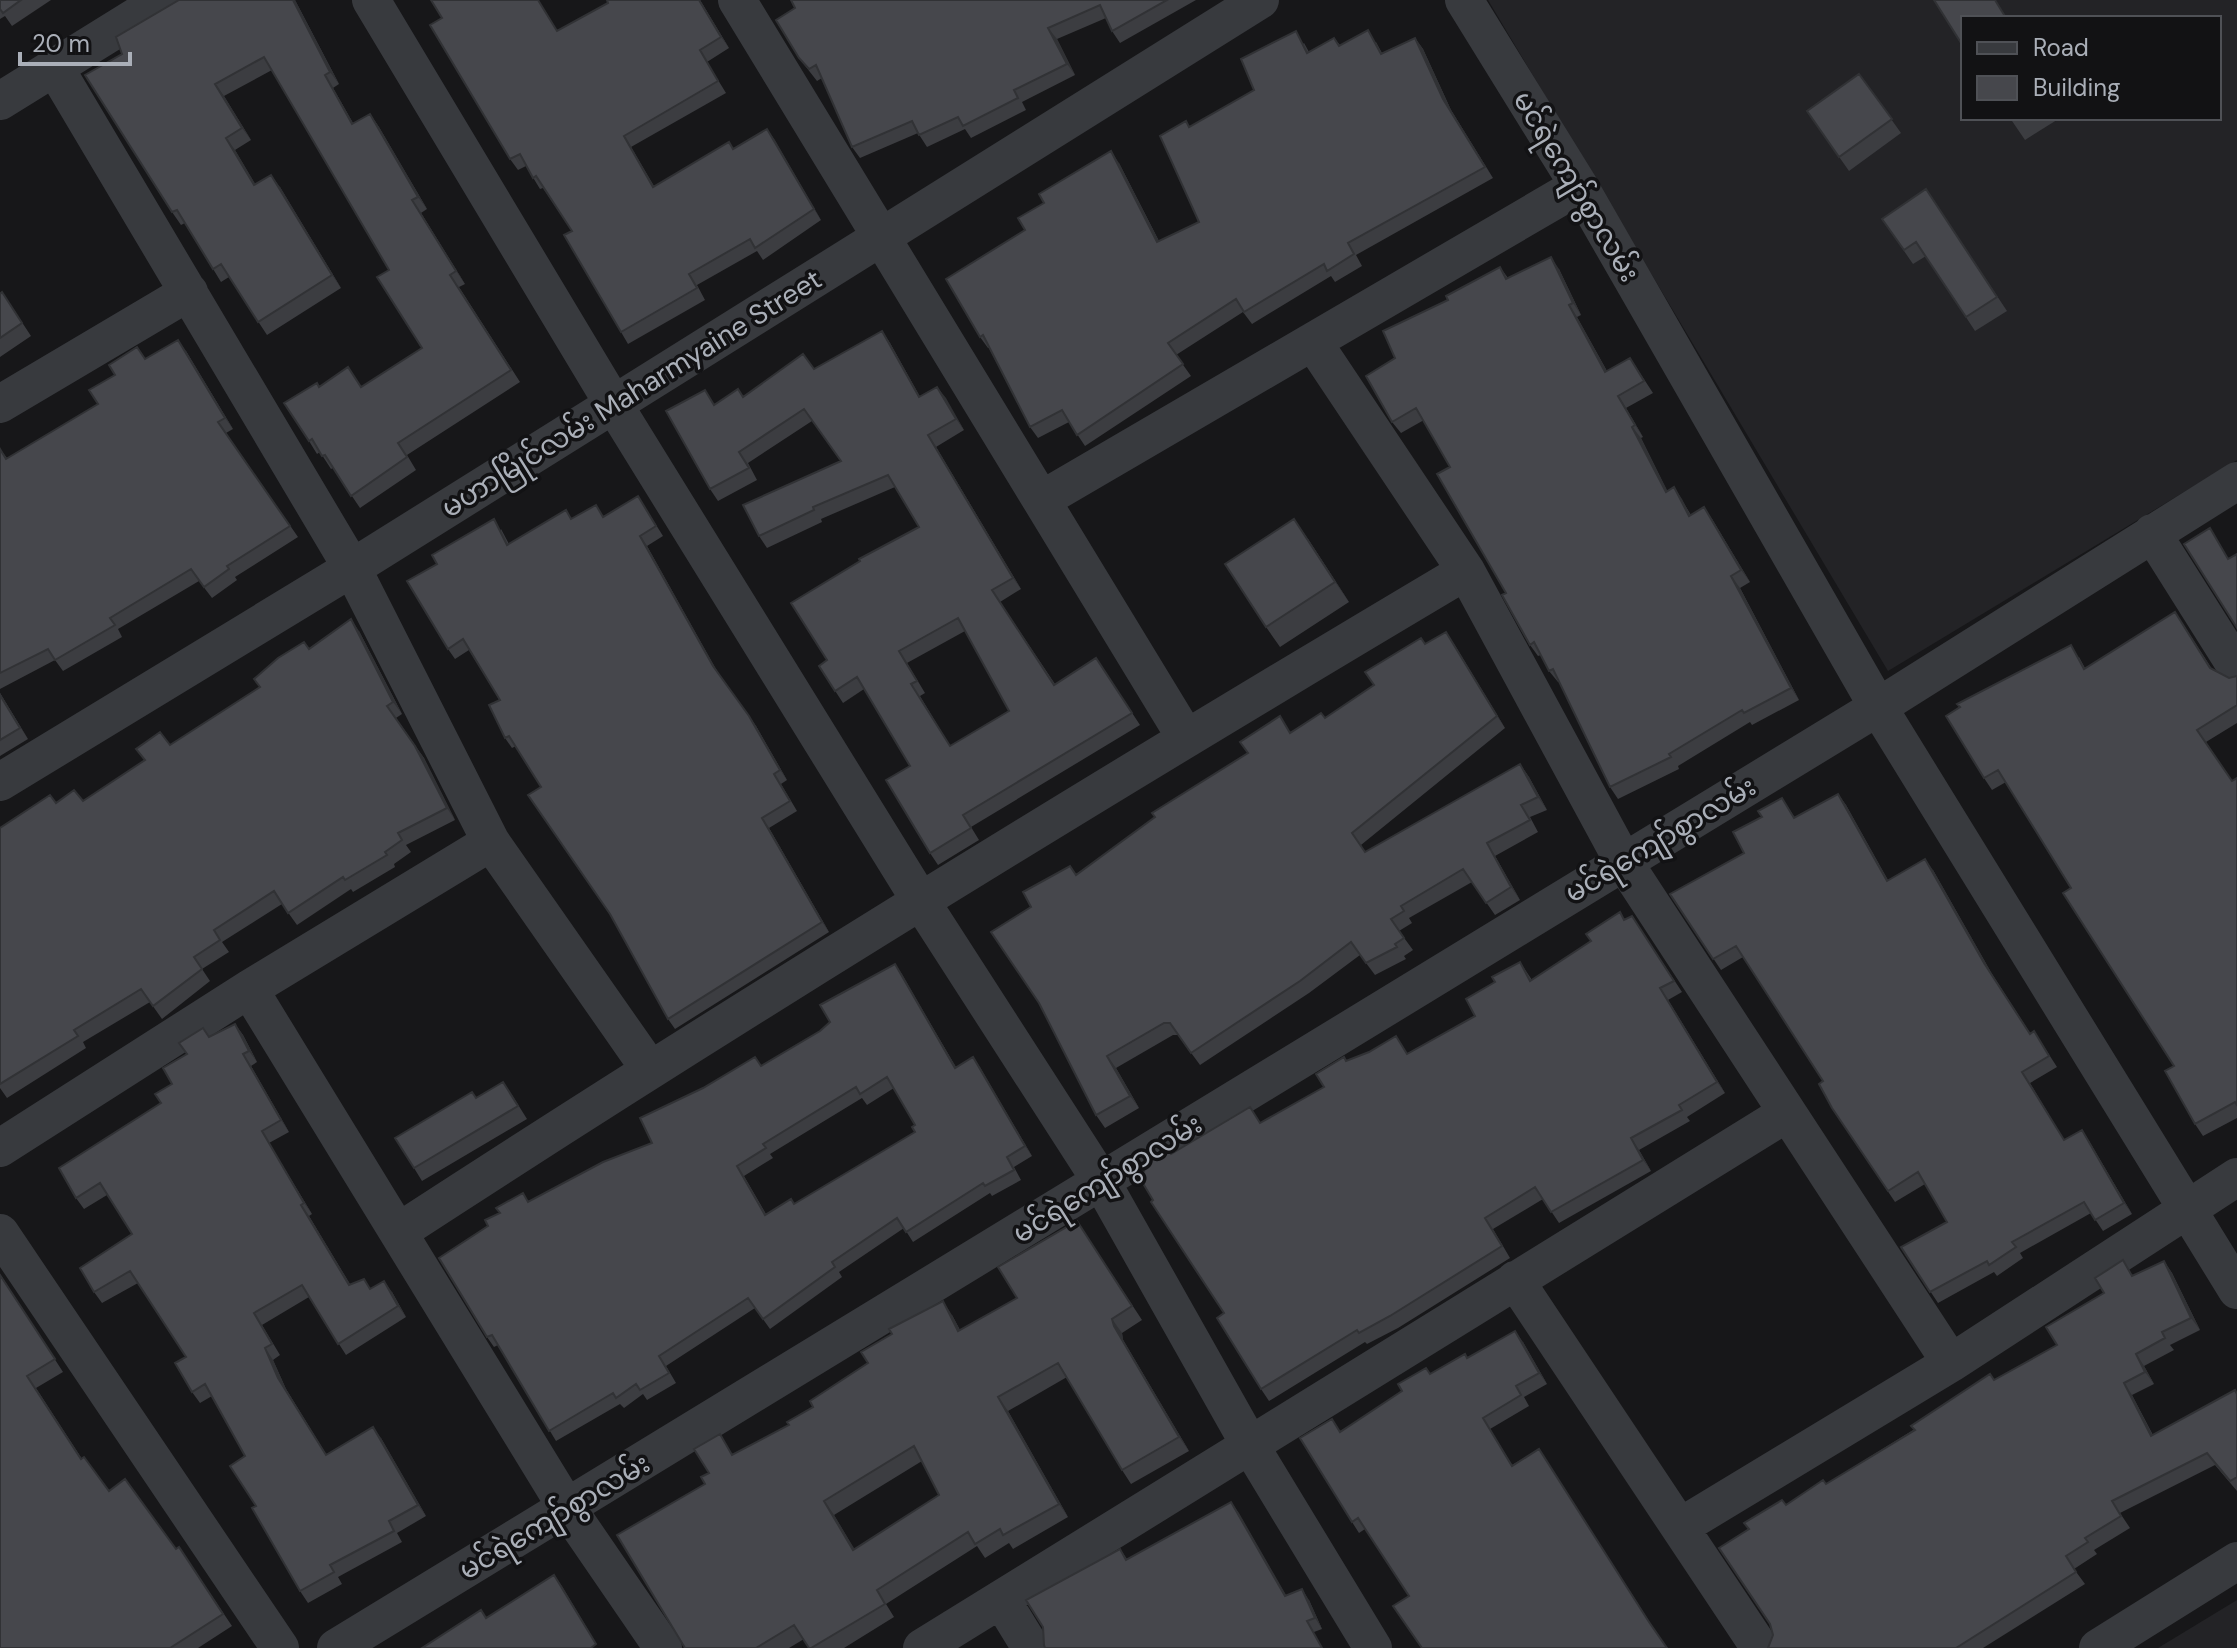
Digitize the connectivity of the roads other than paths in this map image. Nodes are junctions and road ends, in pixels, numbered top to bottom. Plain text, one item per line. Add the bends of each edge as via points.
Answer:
1 (163, 0) edge
2 (371, 0) edge
3 (737, 0) edge
4 (1260, 0) edge
5 (1464, 0) edge
6 (55, 68) junction
7 (0, 101) edge
8 (1579, 186) junction
9 (880, 235) junction
10 (189, 292) junction
11 (1313, 342) junction
12 (0, 404) edge
13 (614, 405) junction
14 (2237, 481) edge
15 (1043, 499) junction
16 (2152, 533) junction
17 (352, 568) junction
18 (1466, 571) junction
19 (2237, 668) edge
20 (1878, 707) junction
21 (1186, 738) junction
22 (0, 782) edge
23 (491, 842) junction
24 (1623, 861) junction
25 (920, 900) junction
26 (249, 989) junction
27 (649, 1068) junction
28 (1787, 1113) junction
29 (0, 1148) edge
30 (2237, 1177) edge
31 (1101, 1181) junction
32 (2188, 1206) junction
33 (400, 1231) junction
34 (0, 1233) edge
35 (1515, 1280) junction
36 (2237, 1290) edge
37 (1951, 1363) junction
38 (1251, 1447) junction
39 (567, 1508) junction
40 (1680, 1527) junction
41 (2237, 1561) edge
42 (1001, 1599) junction
43 (280, 1648) edge
44 (336, 1648) edge
45 (663, 1648) edge
46 (922, 1648) edge
47 (1031, 1648) edge
48 (1373, 1648) edge
49 (1760, 1648) edge
50 (2098, 1648) edge

1 - 6 street
2 - 13 street
3 - 9 street
4 - 9 street, မဟာမြိုင်လမ်း Maharmyaine Street
5 - 8 street, မင်ရဲကျော်စွာလမ်း
6 - 7 street
6 - 10 street
8 - 11 street
8 - 20 street, မင်ရဲကျော်စွာလမ်း
9 - 13 street, မဟာမြိုင်လမ်း Maharmyaine Street
9 - 15 street
10 - 12 street
10 - 17 street
11 - 15 street
11 - 18 street
13 - 17 street, မဟာမြိုင်လမ်း Maharmyaine Street
13 - 25 street
14 - 16 street, မင်ရဲကျော်စွာလမ်း
15 - 21 street
16 - 19 street
16 - 20 street, မင်ရဲကျော်စွာလမ်း
17 - 22 street, မဟာမြိုင်လမ်း Maharmyaine Street
17 - 23 street
18 - 21 street
18 - 24 street
20 - 24 street, မင်ရဲကျော်စွာလမ်း
20 - 32 street, မင်ရဲကျော်စွာလမ်း
21 - 25 street
23 - 26 street
23 - 27 street
24 - 28 street
24 - 31 street, မင်ရဲကျော်စွာလမ်း
25 - 27 street
25 - 31 street
26 - 29 street
26 - 33 street
27 - 33 street
28 - 35 street
28 - 37 street
30 - 32 street
31 - 38 street
31 - 39 street, မင်ရဲကျော်စွာလမ်း
32 - 36 street, မင်ရဲကျော်စွာလမ်း
32 - 37 street
33 - 39 street
34 - 43 street
35 - 38 street
35 - 40 street
37 - 40 street
38 - 42 street
38 - 48 street
39 - 44 street, မင်ရဲကျော်စွာလမ်း
39 - 45 street
40 - 49 street
41 - 50 street
42 - 46 street
42 - 47 street

